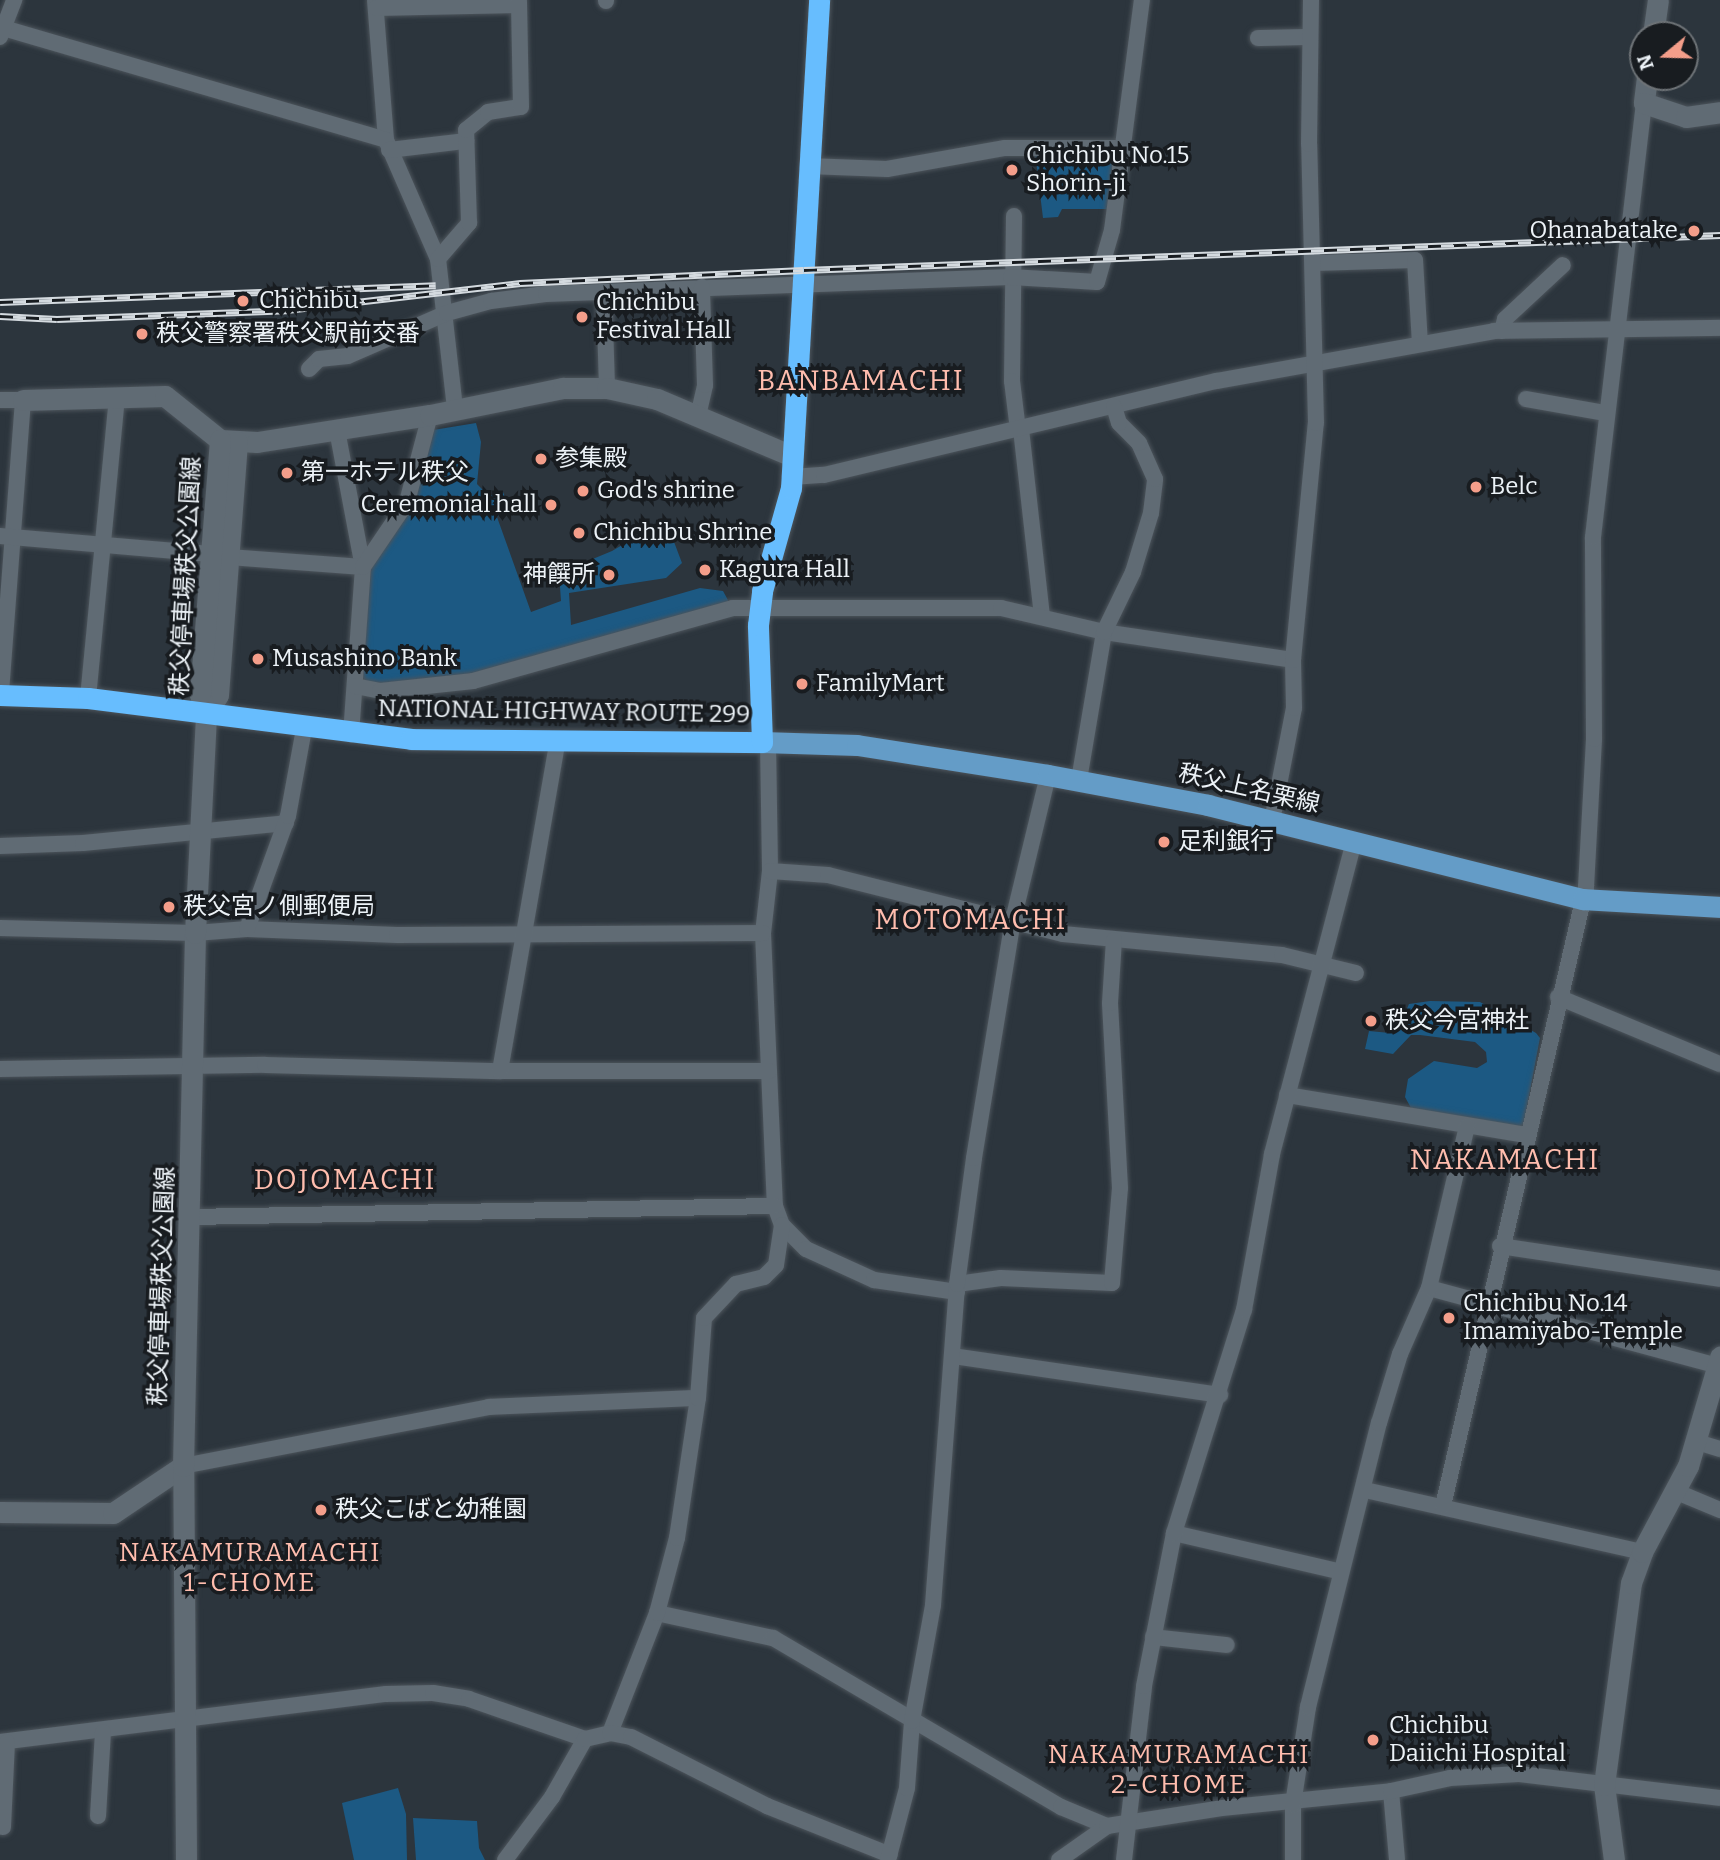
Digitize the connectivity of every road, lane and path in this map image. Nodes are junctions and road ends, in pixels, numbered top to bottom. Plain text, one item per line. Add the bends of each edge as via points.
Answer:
1 (14, 0) edge
2 (819, 0) edge
3 (1142, 0) edge
4 (1311, 0) edge
5 (1658, 0) edge
6 (519, 3) edge
7 (376, 4) edge
8 (1655, 21) edge
9 (1, 31) edge
10 (1310, 37) junction
11 (1258, 38) dead end
12 (1645, 91) edge
13 (1644, 103) junction
14 (1720, 112) edge
15 (466, 141) junction
16 (387, 145) junction
17 (1122, 148) junction
18 (808, 166) junction
19 (1014, 216) dead end
20 (438, 259) junction
21 (1314, 263) junction
22 (1563, 265) dead end
23 (1011, 277) junction
24 (804, 283) junction
25 (702, 287) junction
26 (604, 292) junction
27 (447, 313) junction
28 (1720, 328) edge
29 (1615, 330) junction
30 (1502, 331) junction
31 (1420, 343) junction
32 (1316, 363) junction
33 (309, 369) dead end
34 (607, 388) junction
35 (117, 397) junction
36 (1526, 399) dead end
37 (0, 400) edge
38 (23, 400) junction
39 (1114, 407) junction
40 (455, 409) junction
41 (1605, 413) junction
42 (430, 415) junction
43 (698, 416) junction
44 (1019, 429) junction
45 (337, 430) junction
46 (229, 441) junction
47 (792, 467) junction
48 (7, 537) edge
49 (100, 544) junction
50 (219, 555) junction
51 (363, 567) junction
52 (759, 610) junction
53 (1042, 616) junction
54 (1104, 632) junction
55 (1293, 660) junction
56 (355, 686) junction
57 (0, 695) edge
58 (88, 698) junction
59 (206, 714) junction
60 (304, 729) junction
61 (351, 735) junction
62 (558, 740) junction
63 (765, 742) junction
64 (1048, 775) junction
65 (1079, 780) junction
66 (1272, 821) junction
67 (286, 823) junction
68 (202, 832) junction
69 (1354, 841) junction
70 (0, 846) edge
71 (770, 871) junction
72 (1583, 899) junction
73 (1720, 907) edge
74 (1013, 920) junction
75 (0, 928) edge
76 (247, 929) junction
77 (195, 933) junction
78 (763, 933) junction
79 (522, 935) junction
80 (1114, 940) junction
81 (1320, 964) junction
82 (1356, 973) dead end
83 (1558, 997) junction
84 (1720, 1064) edge
85 (0, 1069) edge
86 (194, 1069) junction
87 (769, 1071) junction
88 (500, 1072) junction
89 (1287, 1095) junction
90 (1467, 1126) junction
91 (1527, 1135) junction
92 (775, 1206) junction
93 (190, 1217) junction
94 (782, 1225) junction
95 (1500, 1246) junction
96 (1720, 1279) edge
97 (957, 1288) junction
98 (1429, 1288) junction
99 (1486, 1304) junction
100 (953, 1356) junction
101 (1719, 1362) edge
102 (1220, 1395) junction
103 (698, 1398) junction
104 (1697, 1442) junction
105 (1720, 1449) edge
106 (183, 1466) junction
107 (1364, 1490) junction
108 (1677, 1492) junction
109 (1443, 1506) junction
110 (1720, 1510) edge
111 (0, 1512) edge
112 (1174, 1533) junction
113 (1642, 1552) junction
114 (1341, 1572) junction
115 (657, 1613) junction
116 (1153, 1637) junction
117 (1227, 1645) dead end
118 (912, 1721) junction
119 (186, 1722) junction
120 (103, 1732) junction
121 (610, 1734) junction
122 (585, 1739) junction
123 (3, 1742) edge
124 (1604, 1785) junction
125 (1391, 1791) junction
126 (1720, 1798) edge
127 (1293, 1804) junction
128 (97, 1816) dead end
129 (1126, 1823) junction
130 (3, 1826) dead end
131 (1107, 1826) junction
132 (889, 1857) edge
133 (186, 1860) edge
134 (505, 1860) edge
135 (1059, 1860) edge
136 (1124, 1860) edge
137 (1293, 1860) edge
138 (1397, 1860) edge
139 (1614, 1860) edge

1 - 9 street
2 - 18 highway, NATIONAL HIGHWAY ROUTE 299
3 - 17 street
4 - 10 street
5 - 8 street
6 - 7 street
6 - 15 street via 521,107 488,112 474,120 466,130
7 - 16 street
9 - 16 street
10 - 11 street
10 - 21 street via 1308,144
12 - 13 street
13 - 14 street via 1686,117
13 - 29 street
15 - 16 street
15 - 20 street via 469,223
16 - 20 street
17 - 18 street via 1005,148 887,169
17 - 23 street via 1112,230 1097,282
18 - 24 highway, NATIONAL HIGHWAY ROUTE 299
19 - 23 street
20 - 27 street
21 - 31 street via 1415,260
21 - 32 street
22 - 30 street via 1505,319
23 - 24 street
23 - 44 street
24 - 25 street
24 - 47 highway, NATIONAL HIGHWAY ROUTE 299
25 - 26 street
25 - 43 street via 705,385
26 - 27 street via 491,301
26 - 34 street
27 - 33 street via 348,356 319,359
27 - 40 street
28 - 29 street
29 - 30 street
29 - 41 street
30 - 31 street
31 - 32 street
32 - 39 street
32 - 55 street via 1311,490
34 - 40 street via 563,388
34 - 43 street via 657,399
35 - 38 street
35 - 46 street via 164,396
35 - 49 street
36 - 41 street
37 - 38 street
38 - 48 street
39 - 44 street
39 - 54 street via 1119,422 1139,443 1155,479 1151,513 1133,572
40 - 42 street
41 - 72 street via 1592,537 1592,802
42 - 45 street
42 - 51 street via 407,502
43 - 47 street
44 - 47 street via 824,475
44 - 53 street
45 - 46 street
45 - 51 street
46 - 50 street, 秩父停車場秩父公園線
47 - 52 highway, NATIONAL HIGHWAY ROUTE 299
48 - 49 street
48 - 57 street
49 - 50 street
49 - 58 street
50 - 51 street
50 - 59 street, 秩父停車場秩父公園線 via 200,694
51 - 56 street
52 - 53 street via 1002,608
52 - 56 street via 721,610 473,681 380,691
52 - 63 highway, NATIONAL HIGHWAY ROUTE 299
53 - 54 street
54 - 55 street
54 - 65 street
55 - 66 street via 1294,708
56 - 61 street
57 - 58 highway, NATIONAL HIGHWAY ROUTE 299
58 - 59 highway, NATIONAL HIGHWAY ROUTE 299
59 - 60 highway, NATIONAL HIGHWAY ROUTE 299
59 - 68 street, 秩父停車場秩父公園線
60 - 61 highway, NATIONAL HIGHWAY ROUTE 299
60 - 67 street
61 - 62 highway, NATIONAL HIGHWAY ROUTE 299
62 - 63 highway, NATIONAL HIGHWAY ROUTE 299
62 - 79 street via 541,854
63 - 64 main road, 秩父上名栗線 via 857,745
63 - 71 street
64 - 65 main road, 秩父上名栗線
64 - 74 street
65 - 66 main road, 秩父上名栗線
66 - 69 main road, 秩父上名栗線
67 - 68 street
67 - 76 street
68 - 70 street
68 - 77 street, 秩父停車場秩父公園線
69 - 72 main road, 秩父上名栗線
69 - 81 street
71 - 74 street via 828,875
71 - 78 street
72 - 73 main road, 秩父上名栗線
72 - 83 street
74 - 80 street via 1063,934
74 - 97 street
75 - 77 street
76 - 77 street
76 - 79 street
77 - 86 street, 秩父停車場秩父公園線
78 - 79 street
78 - 87 street
79 - 88 street
80 - 81 street via 1282,955
80 - 97 street via 1110,1003 1120,1188 1112,1283 1001,1278
81 - 82 street
81 - 89 street
83 - 84 street
83 - 91 street
85 - 86 street
86 - 88 street via 265,1065
86 - 93 street, 秩父停車場秩父公園線
87 - 88 street
87 - 92 street
89 - 90 street
89 - 102 street via 1260,1210 1244,1310
90 - 91 street
90 - 98 street
91 - 95 street
92 - 93 street
92 - 94 street
93 - 106 street, 秩父停車場秩父公園線
94 - 97 street via 806,1249 874,1280
94 - 103 street via 776,1265 764,1277 736,1284 704,1318
95 - 96 street
95 - 99 street
97 - 100 street
98 - 99 street
98 - 107 street via 1400,1354
99 - 101 street
99 - 109 street
100 - 102 street
100 - 118 street via 933,1605
101 - 104 street
102 - 112 street
103 - 106 street via 489,1407
103 - 115 street via 677,1538
104 - 105 street
104 - 108 street
106 - 111 street via 113,1513
106 - 119 street, 秩父停車場秩父公園線
107 - 109 street
107 - 114 street
108 - 110 street
108 - 113 street
109 - 113 street
112 - 114 street
112 - 116 street
113 - 124 street via 1631,1583
114 - 127 street via 1308,1707
115 - 118 street via 773,1638
115 - 121 street
116 - 117 street
116 - 129 street
118 - 131 street via 1061,1807
118 - 132 street via 907,1788
119 - 120 street
119 - 122 street via 386,1694 433,1693 469,1699
119 - 133 street, 秩父停車場秩父公園線
120 - 123 street
120 - 128 street
121 - 122 street
121 - 132 street via 631,1737 766,1807
122 - 134 street via 552,1797
123 - 130 street
124 - 125 street via 1519,1774 1450,1777
124 - 126 street
124 - 139 street
125 - 127 street
125 - 138 street
127 - 129 street via 1222,1808
127 - 137 street
129 - 131 street
129 - 136 street
131 - 135 street

